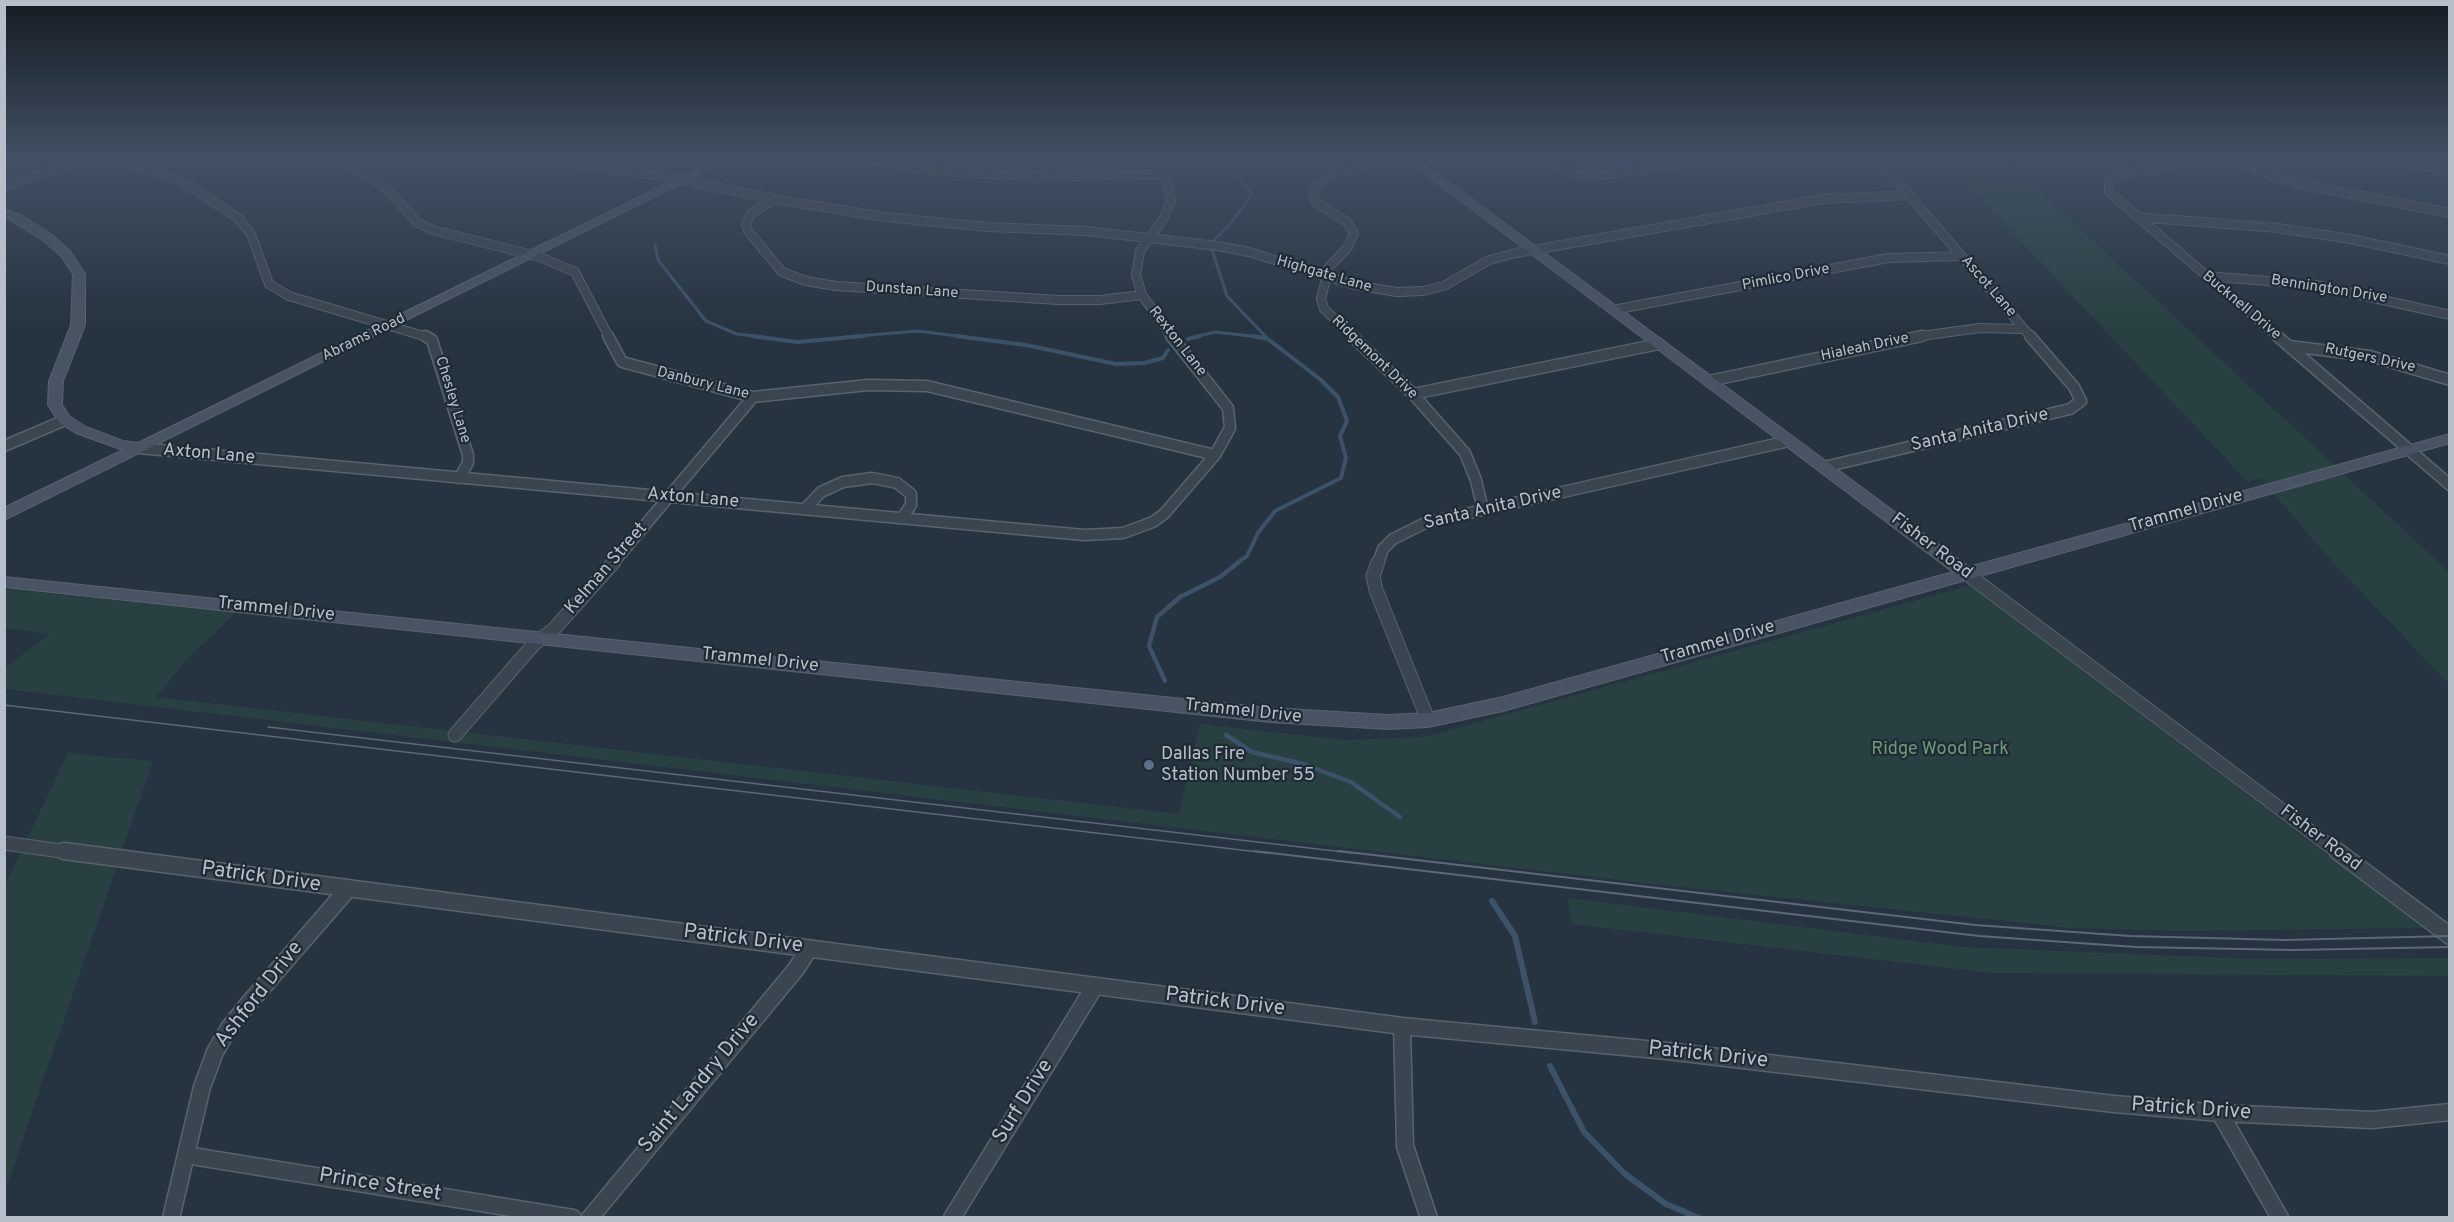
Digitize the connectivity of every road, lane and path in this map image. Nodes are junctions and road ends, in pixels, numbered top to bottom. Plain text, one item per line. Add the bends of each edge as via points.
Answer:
1 (18, 217) edge
2 (237, 217) edge
3 (413, 217) edge
4 (588, 217) edge
5 (608, 217) edge
6 (749, 217) edge
7 (885, 217) edge
8 (1164, 217) edge
9 (1340, 217) edge
10 (1489, 217) edge
11 (1720, 217) edge
12 (1928, 217) edge
13 (2137, 218) joint
14 (1147, 238) junction
15 (1533, 250) junction
16 (516, 252) junction
17 (531, 255) junction
18 (1961, 256) junction
19 (2450, 260) edge
20 (1325, 276) junction
21 (2206, 276) junction
22 (1142, 296) junction
23 (1613, 310) junction
24 (2450, 315) edge
25 (375, 321) junction
26 (391, 325) junction
27 (2024, 329) junction
28 (1659, 344) junction
29 (2289, 346) junction
30 (2450, 380) edge
31 (1709, 381) junction
32 (2074, 387) joint
33 (1413, 394) junction
34 (753, 397) junction
35 (65, 420) junction
36 (2450, 438) edge
37 (1789, 441) junction
38 (120, 445) junction
39 (4, 446) edge
40 (139, 448) junction
41 (2409, 450) junction
42 (1215, 455) junction
43 (1824, 467) junction
44 (459, 478) junction
45 (2450, 485) edge
46 (669, 498) junction
47 (4, 501) edge
48 (805, 509) junction
49 (1483, 510) junction
50 (4, 515) edge
51 (902, 518) junction
52 (1967, 574) junction
53 (4, 582) edge
54 (543, 638) junction
55 (1428, 720) junction
56 (455, 735) dead end
57 (4, 843) edge
58 (347, 890) junction
59 (2450, 936) edge
60 (809, 948) junction
61 (1095, 986) junction
62 (1402, 1026) junction
63 (2450, 1112) edge
64 (2220, 1113) junction
65 (186, 1155) junction
66 (171, 1218) edge
67 (573, 1218) edge
68 (590, 1218) edge
69 (952, 1218) edge
70 (1430, 1218) edge
71 (2280, 1218) edge

1 - 35 street via 66,254 79,274 78,325 56,381 55,405
2 - 25 street, Chesley Lane via 251,234 269,284 304,302
3 - 16 street, Danbury Lane via 445,235
4 - 16 street, Abrams Road
5 - 17 street, Abrams Road
6 - 22 street, Dunstan Lane via 748,231 782,272 806,281 1058,300
7 - 14 street, Highgate Lane
8 - 14 street, Rexton Lane
9 - 20 street via 1354,234
10 - 15 street, Fisher Road
11 - 15 street, Highgate Lane
12 - 18 street, Ascot Lane
13 - 19 street via 2278,228
13 - 21 street, Bucknell Drive
14 - 20 street, Highgate Lane via 1235,248
14 - 22 street, Rexton Lane via 1136,263
15 - 20 street, Highgate Lane via 1489,260 1452,283 1423,291 1377,290
15 - 23 street, Fisher Road
16 - 17 street, Danbury Lane
16 - 25 street, Abrams Road
17 - 26 street, Abrams Road
17 - 34 street, Danbury Lane via 575,272 622,362
18 - 23 street, Pimlico Drive via 1888,258
18 - 27 street, Ascot Lane
20 - 33 street, Ridgemont Drive via 1321,299 1324,309
21 - 24 street, Bennington Drive via 2316,285
21 - 29 street, Bucknell Drive
22 - 42 street, Rexton Lane via 1228,408 1230,428
23 - 28 street, Fisher Road
25 - 26 street, Chesley Lane
25 - 38 street, Abrams Road
26 - 40 street, Abrams Road
26 - 44 street, Chesley Lane via 432,340 468,455
27 - 31 street, Hialeah Drive via 1945,331
27 - 32 street, Ascot Lane
28 - 31 street, Fisher Road
28 - 33 street
29 - 30 street, Rutgers Drive via 2370,356
29 - 41 street, Bucknell Drive
31 - 37 street, Fisher Road
32 - 43 street, Santa Anita Drive via 2081,401 2070,410
33 - 49 street, Ridgemont Drive via 1465,453
34 - 42 street, Danbury Lane via 868,385 927,386
34 - 46 street, Kelman Street
35 - 38 street
35 - 39 street
36 - 41 street, Trammel Drive
37 - 43 street, Fisher Road
37 - 49 street, Santa Anita Drive
38 - 40 street
38 - 47 street, Abrams Road
40 - 44 street, Axton Lane
40 - 50 street, Abrams Road
41 - 45 street, Bucknell Drive
41 - 52 street, Trammel Drive
42 - 51 street, Axton Lane via 1164,514 1123,533 1084,535
43 - 52 street, Fisher Road
44 - 46 street, Axton Lane
46 - 48 street, Axton Lane
46 - 54 street, Kelman Street
48 - 51 street, Axton Lane
48 - 51 street via 821,492 843,482 872,478 897,483 911,494 911,505
49 - 55 street, Santa Anita Drive via 1408,530 1383,549 1372,576
52 - 55 street, Trammel Drive via 1503,704
52 - 59 street, Fisher Road
53 - 54 street, Trammel Drive
54 - 55 street, Trammel Drive via 1341,722
54 - 56 street, Kelman Street
57 - 58 street, Patrick Drive
58 - 60 street, Patrick Drive
58 - 65 street, Ashford Drive via 229,1028 202,1087
60 - 61 street, Patrick Drive
60 - 68 street, Saint Landry Drive via 796,969
61 - 62 street, Patrick Drive
61 - 69 street, Surf Drive
62 - 64 street, Patrick Drive via 1667,1051
62 - 70 street via 1405,1146
63 - 64 street, Patrick Drive via 2372,1120
64 - 71 street
65 - 66 street, Ashford Drive
65 - 67 street, Prince Street

